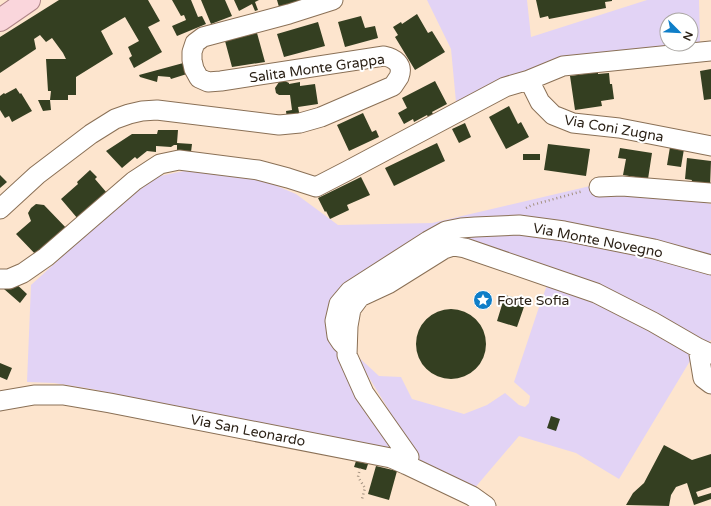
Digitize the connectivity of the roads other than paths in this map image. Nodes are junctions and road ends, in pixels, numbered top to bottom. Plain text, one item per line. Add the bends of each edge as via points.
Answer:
1 (29, 0) edge
2 (333, 0) edge
3 (4, 14) edge
4 (711, 51) edge
5 (529, 80) junction
6 (711, 146) edge
7 (599, 187) road end
8 (711, 193) edge
9 (0, 209) edge
10 (711, 265) edge
11 (0, 279) edge
12 (347, 347) junction
13 (704, 351) edge
14 (711, 384) edge
15 (0, 401) edge
16 (408, 464) junction
17 (486, 506) edge

1 - 3 main road
2 - 9 street, Salita Monte Grappa via 203,37 195,43 192,52 194,68 199,78 208,82 221,81 384,56 397,62 400,69 393,86 321,117 300,123 279,125 157,110 129,114 90,134 37,175
4 - 5 street via 563,66
5 - 6 street, Via Coni Zugna via 540,102 552,115 573,123 619,128
5 - 11 street via 505,87 316,187 258,170 179,160 160,164 134,181 23,274
7 - 8 street via 622,186
10 - 12 street, Via Monte Novegno via 654,249 519,225 446,231 350,291 339,304 335,321 338,336
12 - 13 street, Via Monte Novegno via 351,309 360,297 388,284 444,249 454,246 596,293
12 - 16 street, Via Monte Novegno via 346,355 364,393 409,457
13 - 14 street via 703,378
15 - 16 street, Via San Leonardo via 34,395 63,395 391,458
16 - 17 street, Via San Leonardo via 472,496

